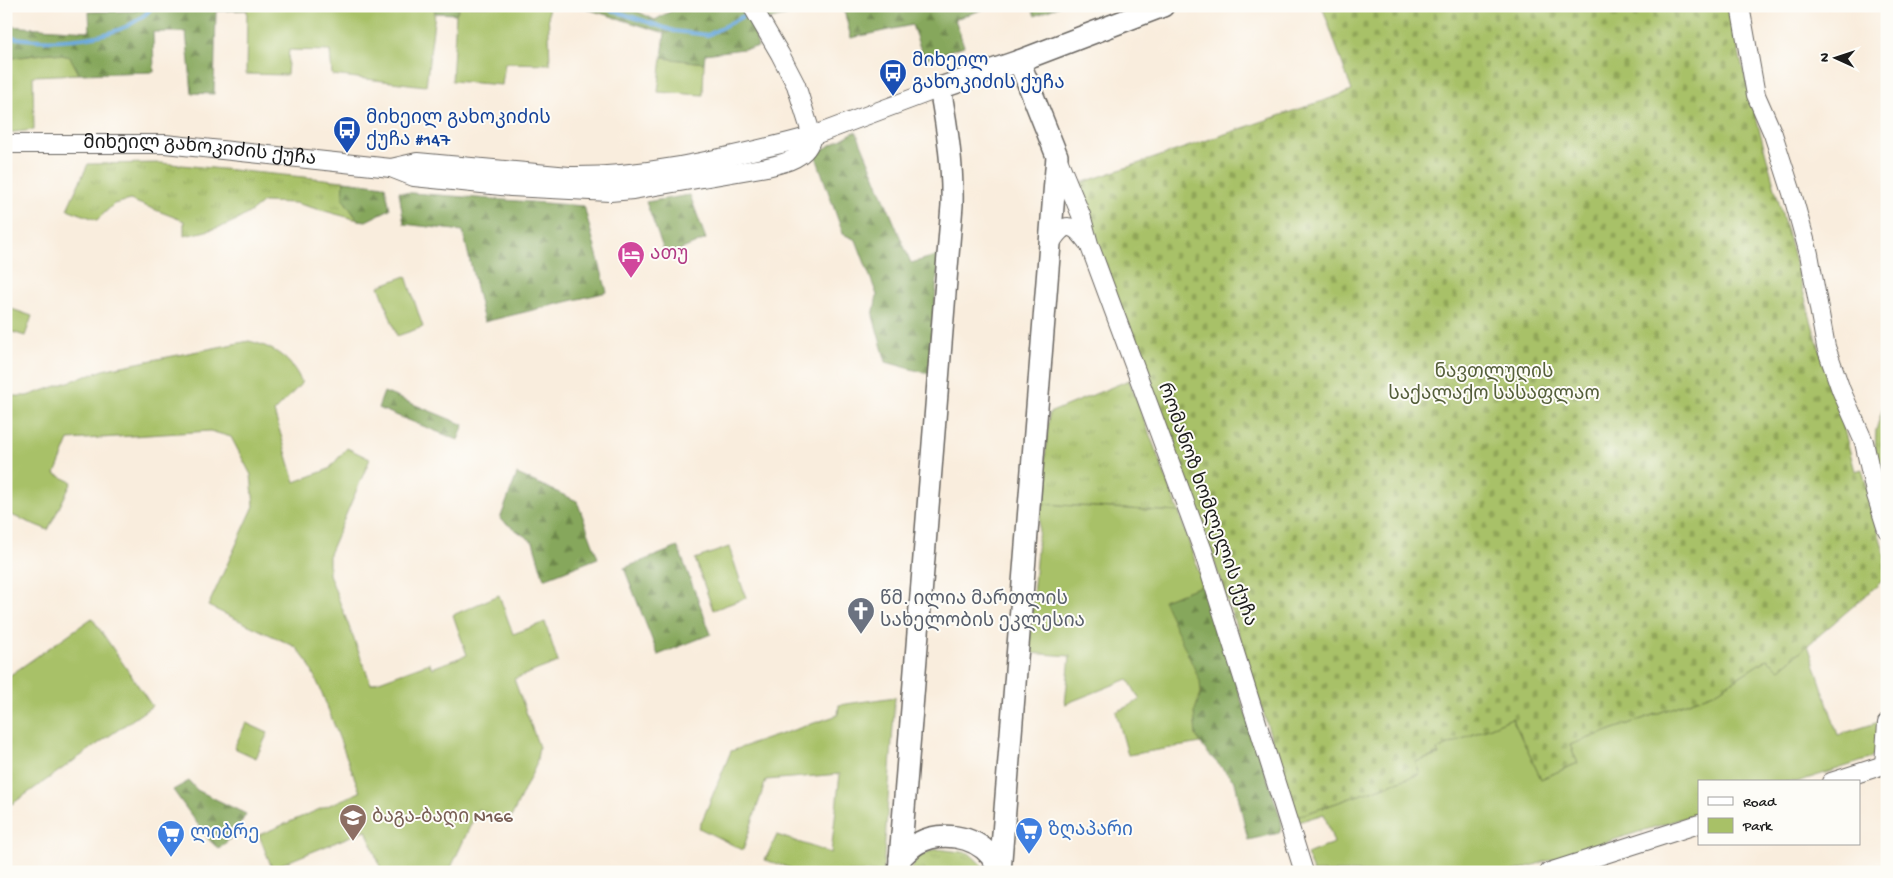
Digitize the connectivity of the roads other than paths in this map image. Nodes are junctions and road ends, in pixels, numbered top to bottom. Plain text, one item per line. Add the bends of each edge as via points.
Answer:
1 (752, 6) edge
2 (1163, 6) edge
3 (1740, 6) edge
4 (1019, 61) junction
5 (940, 88) junction
6 (812, 136) junction
7 (6, 144) edge
8 (1057, 156) junction
9 (1051, 243) junction
10 (1089, 244) junction
11 (1887, 530) edge
12 (1887, 723) edge
13 (1885, 764) edge
14 (1837, 780) edge
15 (1698, 824) edge
16 (899, 865) edge
17 (1000, 872) edge
18 (1304, 872) edge
19 (1549, 872) edge

1 - 6 street via 796,85
2 - 4 main road, მიხეილ გახოკიძის ქუჩა
3 - 11 street via 1756,95 1773,134 1809,254 1826,347 1864,442
4 - 5 main road, მიხეილ გახოკიძის ქუჩა
4 - 8 main road
5 - 6 street, მიხეილ გახოკიძის ქუჩა
5 - 16 main road via 949,138 952,205
6 - 7 street, მიხეილ გახოკიძის ქუჩა via 687,164 618,175 569,176 417,162 391,168 165,144
8 - 9 main road
8 - 10 street, რომანოზ ხომლელის ქუჩა
9 - 10 street via 1057,232 1072,226
9 - 17 main road
10 - 18 street, რომანოზ ხომლელის ქუჩა via 1203,551
12 - 13 street
13 - 14 street
15 - 19 street
16 - 17 main road via 917,844 928,839 963,838 990,855

